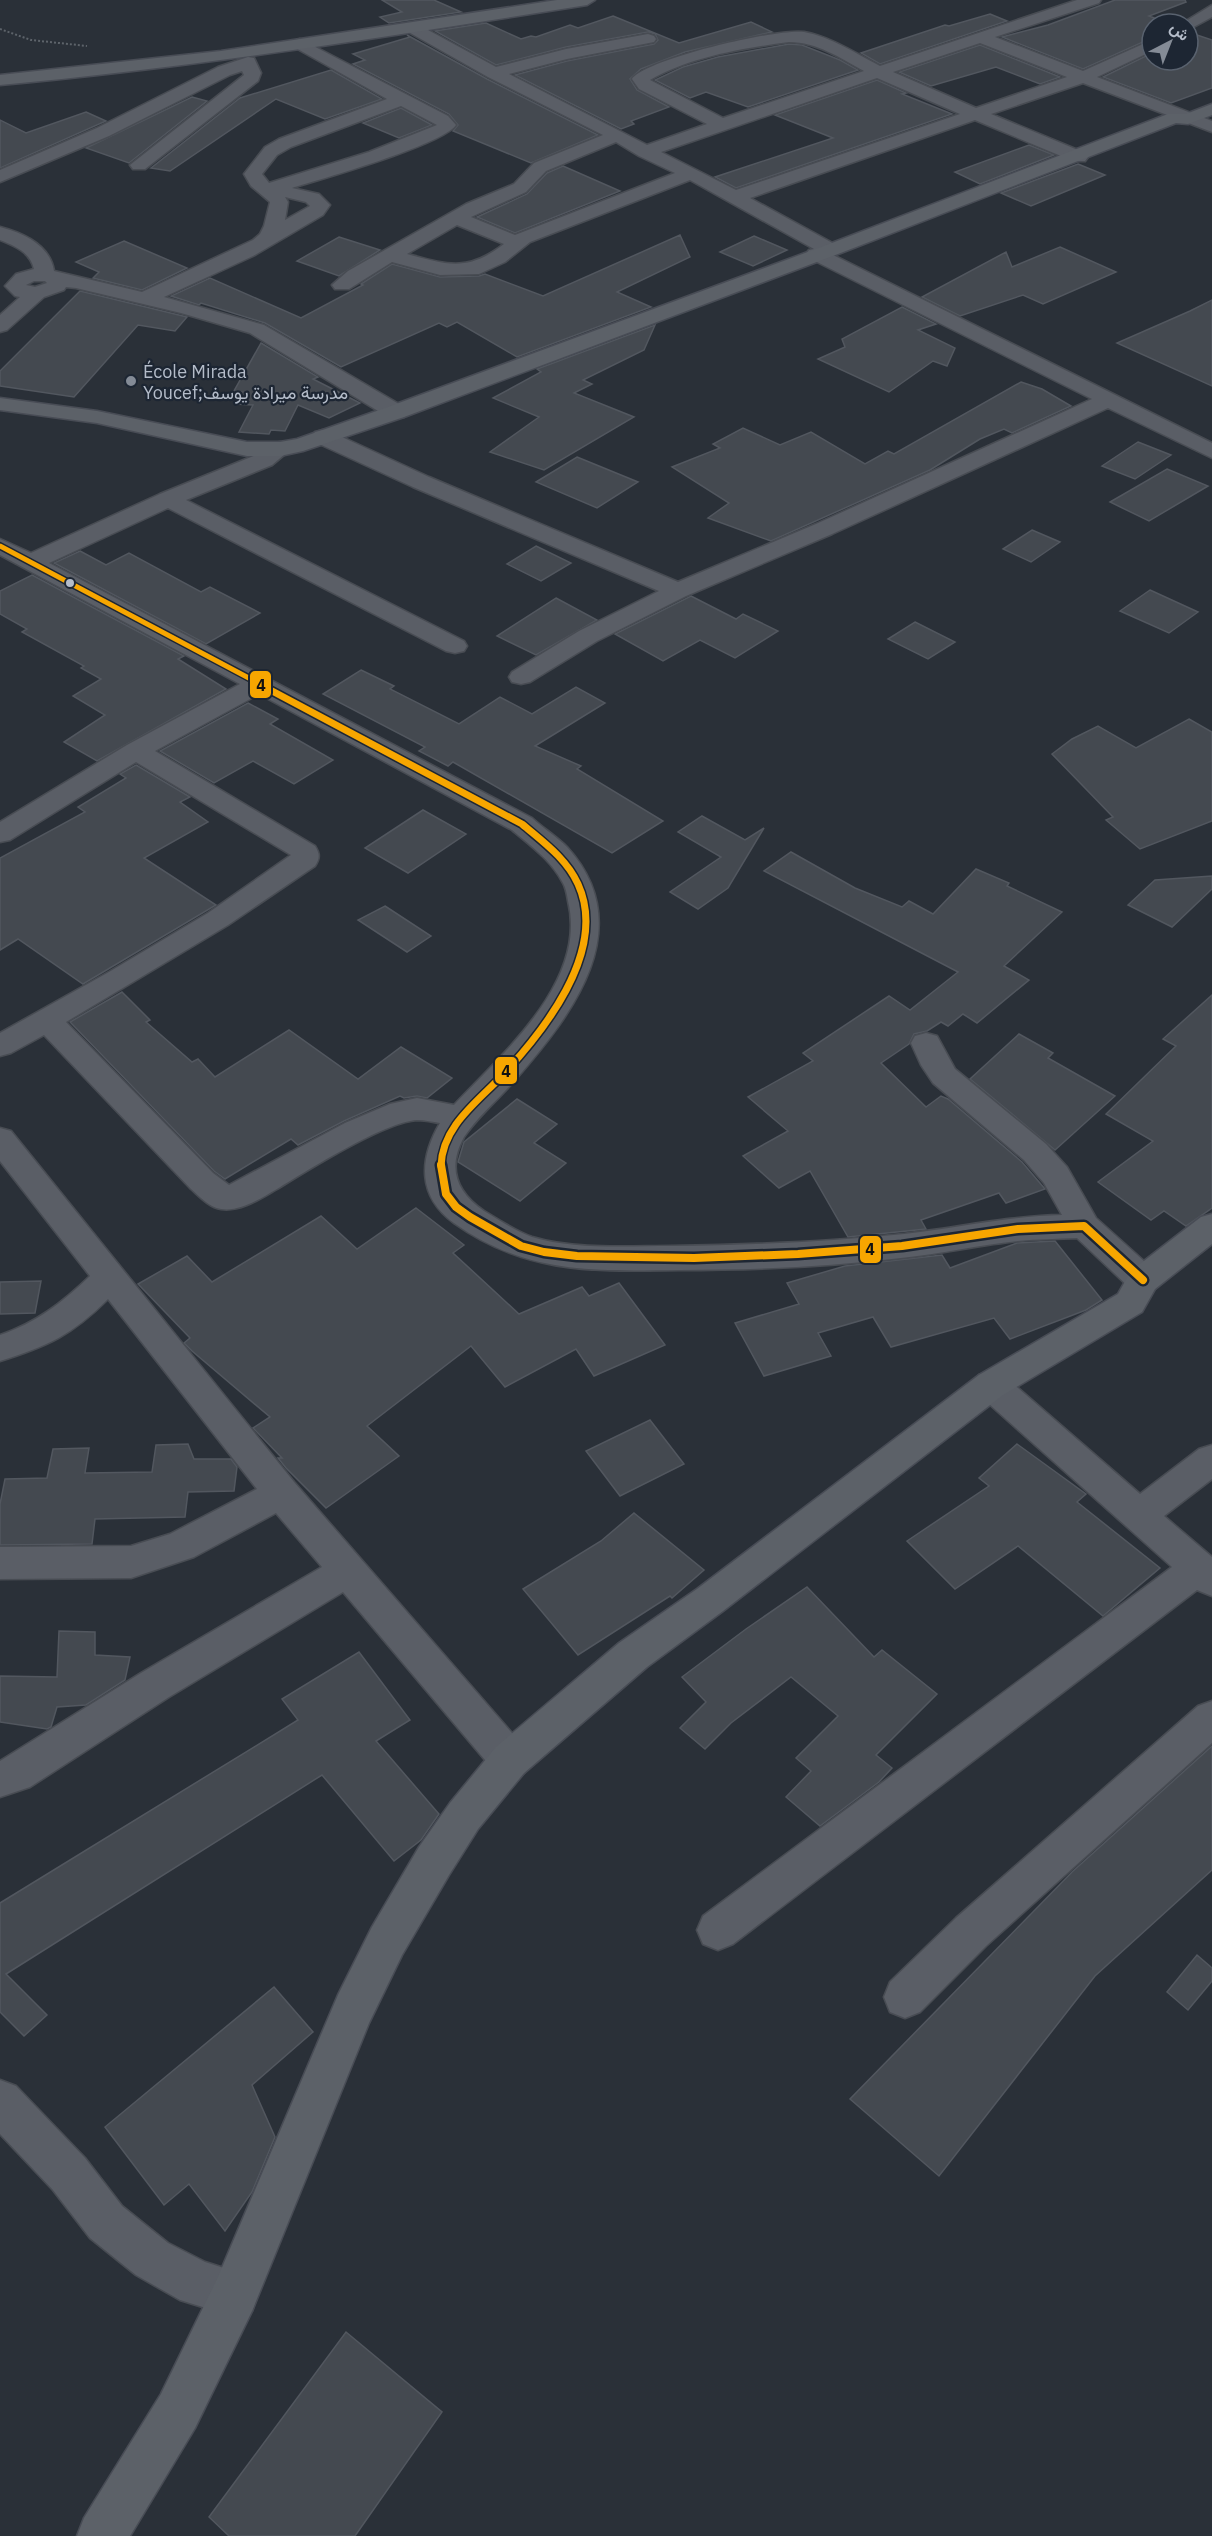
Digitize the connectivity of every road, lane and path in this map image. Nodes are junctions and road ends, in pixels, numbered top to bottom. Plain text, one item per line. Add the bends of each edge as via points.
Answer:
1 (587, 0) edge
2 (1093, 0) edge
3 (411, 27) junction
4 (980, 37) junction
5 (648, 39) dead end
6 (300, 44) junction
7 (260, 50) junction
8 (1140, 51) edge
9 (246, 64) junction
10 (881, 72) junction
11 (494, 73) junction
12 (1083, 77) junction
13 (0, 80) edge
14 (1212, 94) edge
15 (401, 100) junction
16 (1212, 109) edge
17 (979, 114) junction
18 (1178, 116) junction
19 (720, 124) junction
20 (1212, 127) edge
21 (617, 135) junction
22 (645, 152) junction
23 (1079, 157) junction
24 (139, 165) dead end
25 (691, 173) junction
26 (0, 177) edge
27 (269, 189) junction
28 (735, 197) junction
29 (456, 218) junction
30 (0, 233) edge
31 (267, 238) junction
32 (517, 242) junction
33 (823, 252) junction
34 (390, 255) junction
35 (52, 277) junction
36 (9, 279) edge
37 (342, 285) dead end
38 (37, 293) junction
39 (145, 298) junction
40 (0, 326) edge
41 (1108, 400) junction
42 (0, 405) edge
43 (396, 412) junction
44 (200, 439) junction
45 (318, 439) junction
46 (280, 449) junction
47 (1212, 451) edge
48 (168, 499) junction
49 (0, 546) edge
50 (31, 562) junction
51 (678, 591) junction
52 (455, 646) dead end
53 (521, 677) dead end
54 (259, 684) junction
55 (136, 751) junction
56 (0, 834) edge
57 (47, 1020) junction
58 (926, 1043) dead end
59 (0, 1046) edge
60 (462, 1118) junction
61 (0, 1139) edge
62 (1084, 1226) junction
63 (1212, 1226) edge
64 (110, 1277) junction
65 (1143, 1280) junction
66 (0, 1348) edge
67 (991, 1385) junction
68 (1212, 1459) edge
69 (281, 1492) junction
70 (1138, 1515) junction
71 (0, 1563) edge
72 (346, 1571) junction
73 (1205, 1574) edge
74 (1212, 1718) edge
75 (510, 1760) junction
76 (0, 1779) edge
77 (718, 1930) dead end
78 (905, 1997) dead end
79 (0, 2102) edge
80 (235, 2294) junction
81 (102, 2536) edge

1 - 3 main road
2 - 4 street
3 - 6 main road
3 - 11 street
4 - 10 street
4 - 12 street
5 - 11 street via 566,54
6 - 7 main road
6 - 15 street
7 - 9 street
7 - 13 main road
8 - 12 street
9 - 24 street via 252,76
9 - 26 street
10 - 17 street
10 - 19 street
10 - 19 street via 818,43 790,36 754,42 640,79
11 - 21 street
12 - 17 street
12 - 18 street
14 - 18 main road
15 - 27 street via 271,151 253,174 256,182
15 - 27 street via 447,126 375,156
16 - 18 main road
17 - 23 street
17 - 28 street
18 - 20 street
18 - 23 main road
19 - 22 street
21 - 22 street
21 - 29 street via 540,167 520,188
22 - 25 street
23 - 33 main road
25 - 28 street
25 - 32 street
27 - 31 street via 279,207
27 - 31 street via 312,198 321,205
28 - 33 street
29 - 32 street
29 - 34 street
30 - 35 street via 38,252
31 - 39 street
32 - 34 street via 490,263 463,271
33 - 41 street
33 - 43 main road
34 - 37 street
35 - 36 street
35 - 38 street via 57,286
35 - 39 street
36 - 38 street via 17,289
38 - 40 street
39 - 43 street via 257,329
41 - 47 street
41 - 51 street
42 - 44 main road via 97,417
43 - 45 main road
44 - 45 main road
44 - 46 main road via 247,449
45 - 46 main road
45 - 51 street
46 - 48 street via 264,460
48 - 50 street
48 - 52 street
49 - 50 street
50 - 54 street
51 - 53 street via 588,636
54 - 55 street
54 - 60 street via 522,824 550,845 575,877 586,919 579,960 569,986 534,1040
55 - 56 street
55 - 57 street via 292,843 306,857 218,919
57 - 59 street
57 - 60 street via 223,1198 241,1195 398,1112 417,1109
58 - 62 street via 944,1076 1056,1174
60 - 62 street via 442,1151 444,1192 454,1206 494,1233 513,1243 548,1252 704,1258 791,1254 935,1242 1018,1229
61 - 64 street
62 - 65 street
63 - 65 main road
64 - 66 street via 65,1317 36,1336
64 - 69 street
65 - 67 main road via 1130,1303
67 - 70 street
67 - 75 main road via 633,1655
68 - 70 street
69 - 71 street via 181,1546 131,1562
69 - 72 street
70 - 73 street
72 - 75 street
72 - 76 street via 16,1774
73 - 77 street
74 - 78 street via 970,1932
75 - 80 main road via 464,1816 387,1941 353,2010
79 - 80 street via 69,2174 106,2222 152,2259 197,2283
80 - 81 main road via 178,2411

